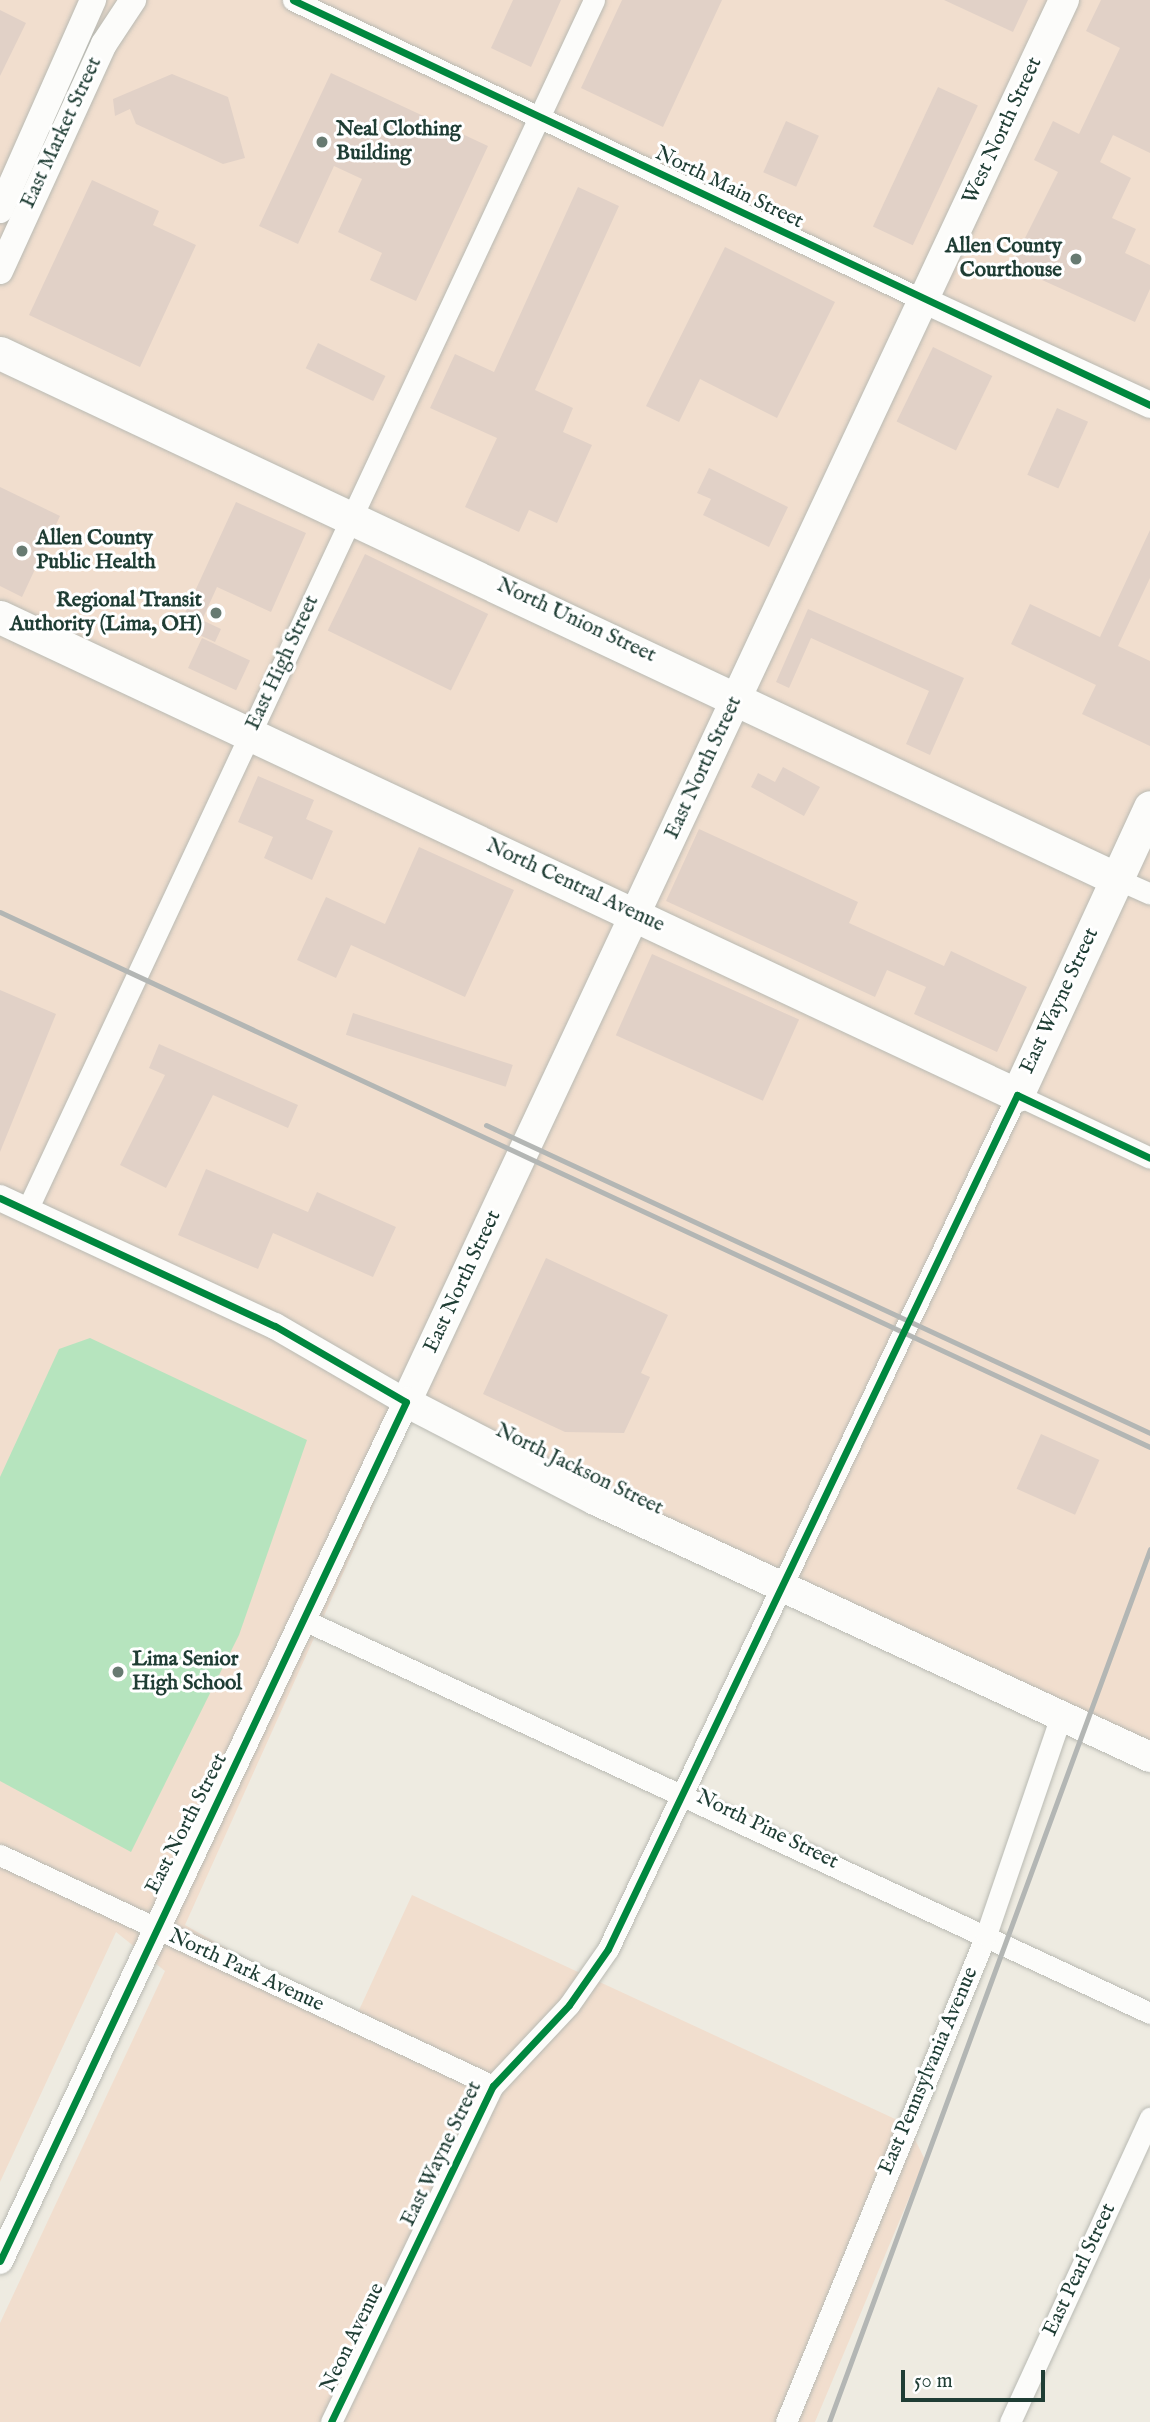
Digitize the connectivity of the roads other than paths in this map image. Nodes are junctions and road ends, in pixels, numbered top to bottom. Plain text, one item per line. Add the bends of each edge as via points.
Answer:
1 (93, 0) edge
2 (133, 0) edge
3 (293, 0) edge
4 (594, 0) edge
5 (1064, 0) edge
6 (540, 117) junction
7 (0, 210) edge
8 (0, 271) edge
9 (923, 300) junction
10 (0, 354) edge
11 (1150, 405) edge
12 (351, 517) junction
13 (0, 617) edge
14 (738, 696) junction
15 (250, 734) junction
16 (1150, 807) edge
17 (1117, 879) junction
18 (1150, 894) edge
19 (636, 914) junction
20 (1017, 1095) junction
21 (1150, 1158) edge
22 (0, 1198) edge
23 (27, 1210) junction
24 (406, 1402) junction
25 (786, 1589) junction
26 (304, 1620) junction
27 (1061, 1716) junction
28 (1150, 1757) edge
29 (688, 1793) junction
30 (0, 1855) edge
31 (155, 1926) junction
32 (986, 1935) junction
33 (1150, 2012) edge
34 (493, 2086) junction
35 (1150, 2118) edge
36 (0, 2261) edge
37 (405, 2268) joint
38 (331, 2422) edge
39 (786, 2422) edge
40 (1010, 2422) edge

1 - 7 street, East Market Street
2 - 8 street, East Market Street via 104,44
3 - 6 street, North Main Street
4 - 6 street, East High Street
5 - 9 main road, West North Street
6 - 9 street, North Main Street
6 - 12 street, East High Street
9 - 11 street, North Main Street
9 - 14 main road, East North Street
10 - 12 main road, North Union Street
12 - 14 main road, North Union Street
12 - 15 street, East High Street
13 - 15 main road, North Central Avenue
14 - 17 main road, North Union Street
14 - 19 main road, East North Street
15 - 19 main road, North Central Avenue
15 - 23 street, East High Street
16 - 17 main road, East Wayne Street
17 - 18 street, North Union Street
17 - 20 main road, East Wayne Street
19 - 20 main road, North Central Avenue
19 - 24 main road, East North Street
20 - 21 street, North Central Avenue
20 - 25 street, East Wayne Street
22 - 23 street, North Jackson Street
23 - 24 street, North Jackson Street via 275,1326
24 - 25 main road, North Jackson Street
24 - 26 street, East North Street
25 - 27 main road, North Jackson Street
25 - 29 street, East Wayne Street
26 - 29 street, North Pine Street
26 - 31 street, East North Street
27 - 28 main road, North Jackson Street
27 - 32 street, East Pennsylvania Avenue
29 - 32 street, North Pine Street
29 - 34 street, East Wayne Street via 608,1949 569,2005
30 - 31 street, North Park Avenue
31 - 34 street, North Park Avenue
31 - 36 street, East North Street
32 - 33 street, North Pine Street
32 - 39 street, East Pennsylvania Avenue
34 - 37 street, East Wayne Street
35 - 40 street, East Pearl Street
37 - 38 street, Neon Avenue

